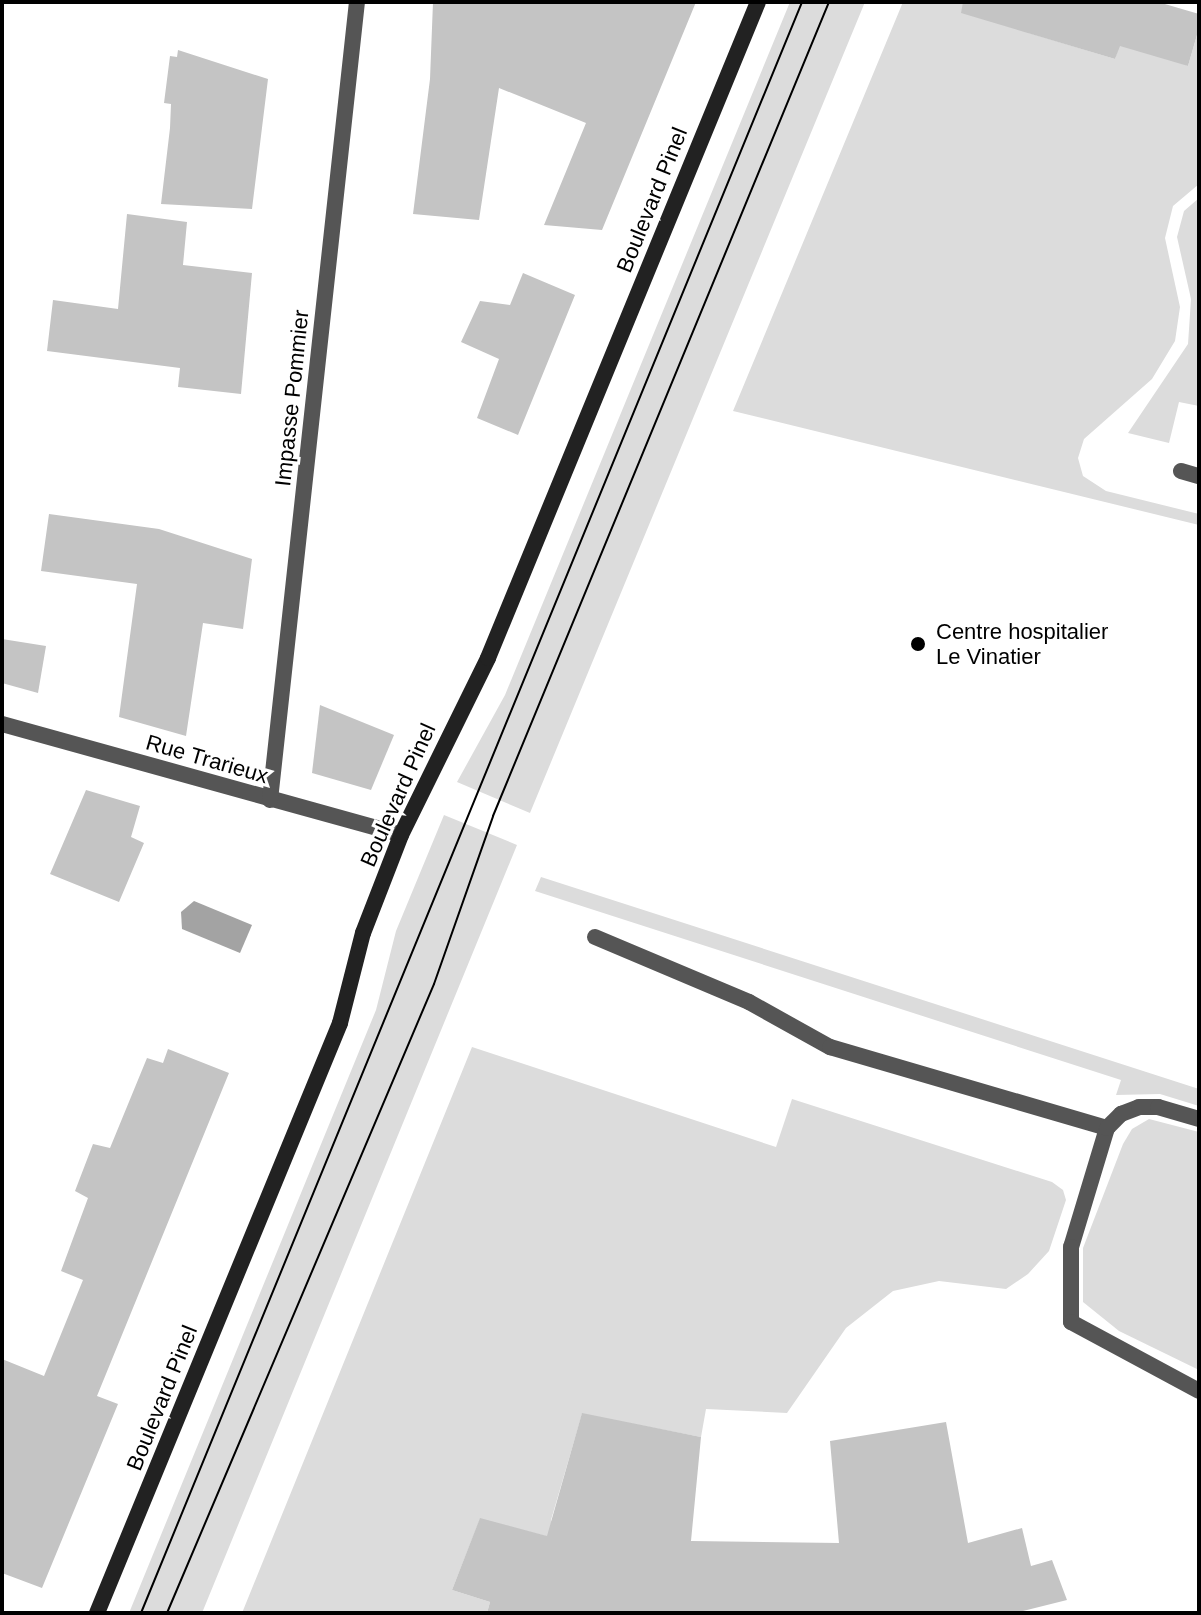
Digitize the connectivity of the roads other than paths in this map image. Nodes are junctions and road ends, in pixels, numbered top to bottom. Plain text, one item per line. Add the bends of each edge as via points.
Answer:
1 (357, 2) edge
2 (758, 2) edge
3 (1181, 471) dead end
4 (1199, 476) edge
5 (2, 724) edge
6 (270, 800) junction
7 (401, 835) junction
8 (595, 937) dead end
9 (1199, 1119) edge
10 (1107, 1128) junction
11 (1199, 1391) edge
12 (97, 1613) edge

1 - 6 street, Impasse Pommier
2 - 7 main road, Boulevard Pinel via 488,658
3 - 4 street
5 - 6 street, Rue Trarieux
6 - 7 street, Rue Trarieux
7 - 12 main road, Boulevard Pinel via 363,933 340,1023
8 - 10 street via 749,1002 830,1047
9 - 10 street via 1139,1107 1121,1114
10 - 11 street via 1071,1247 1071,1322

